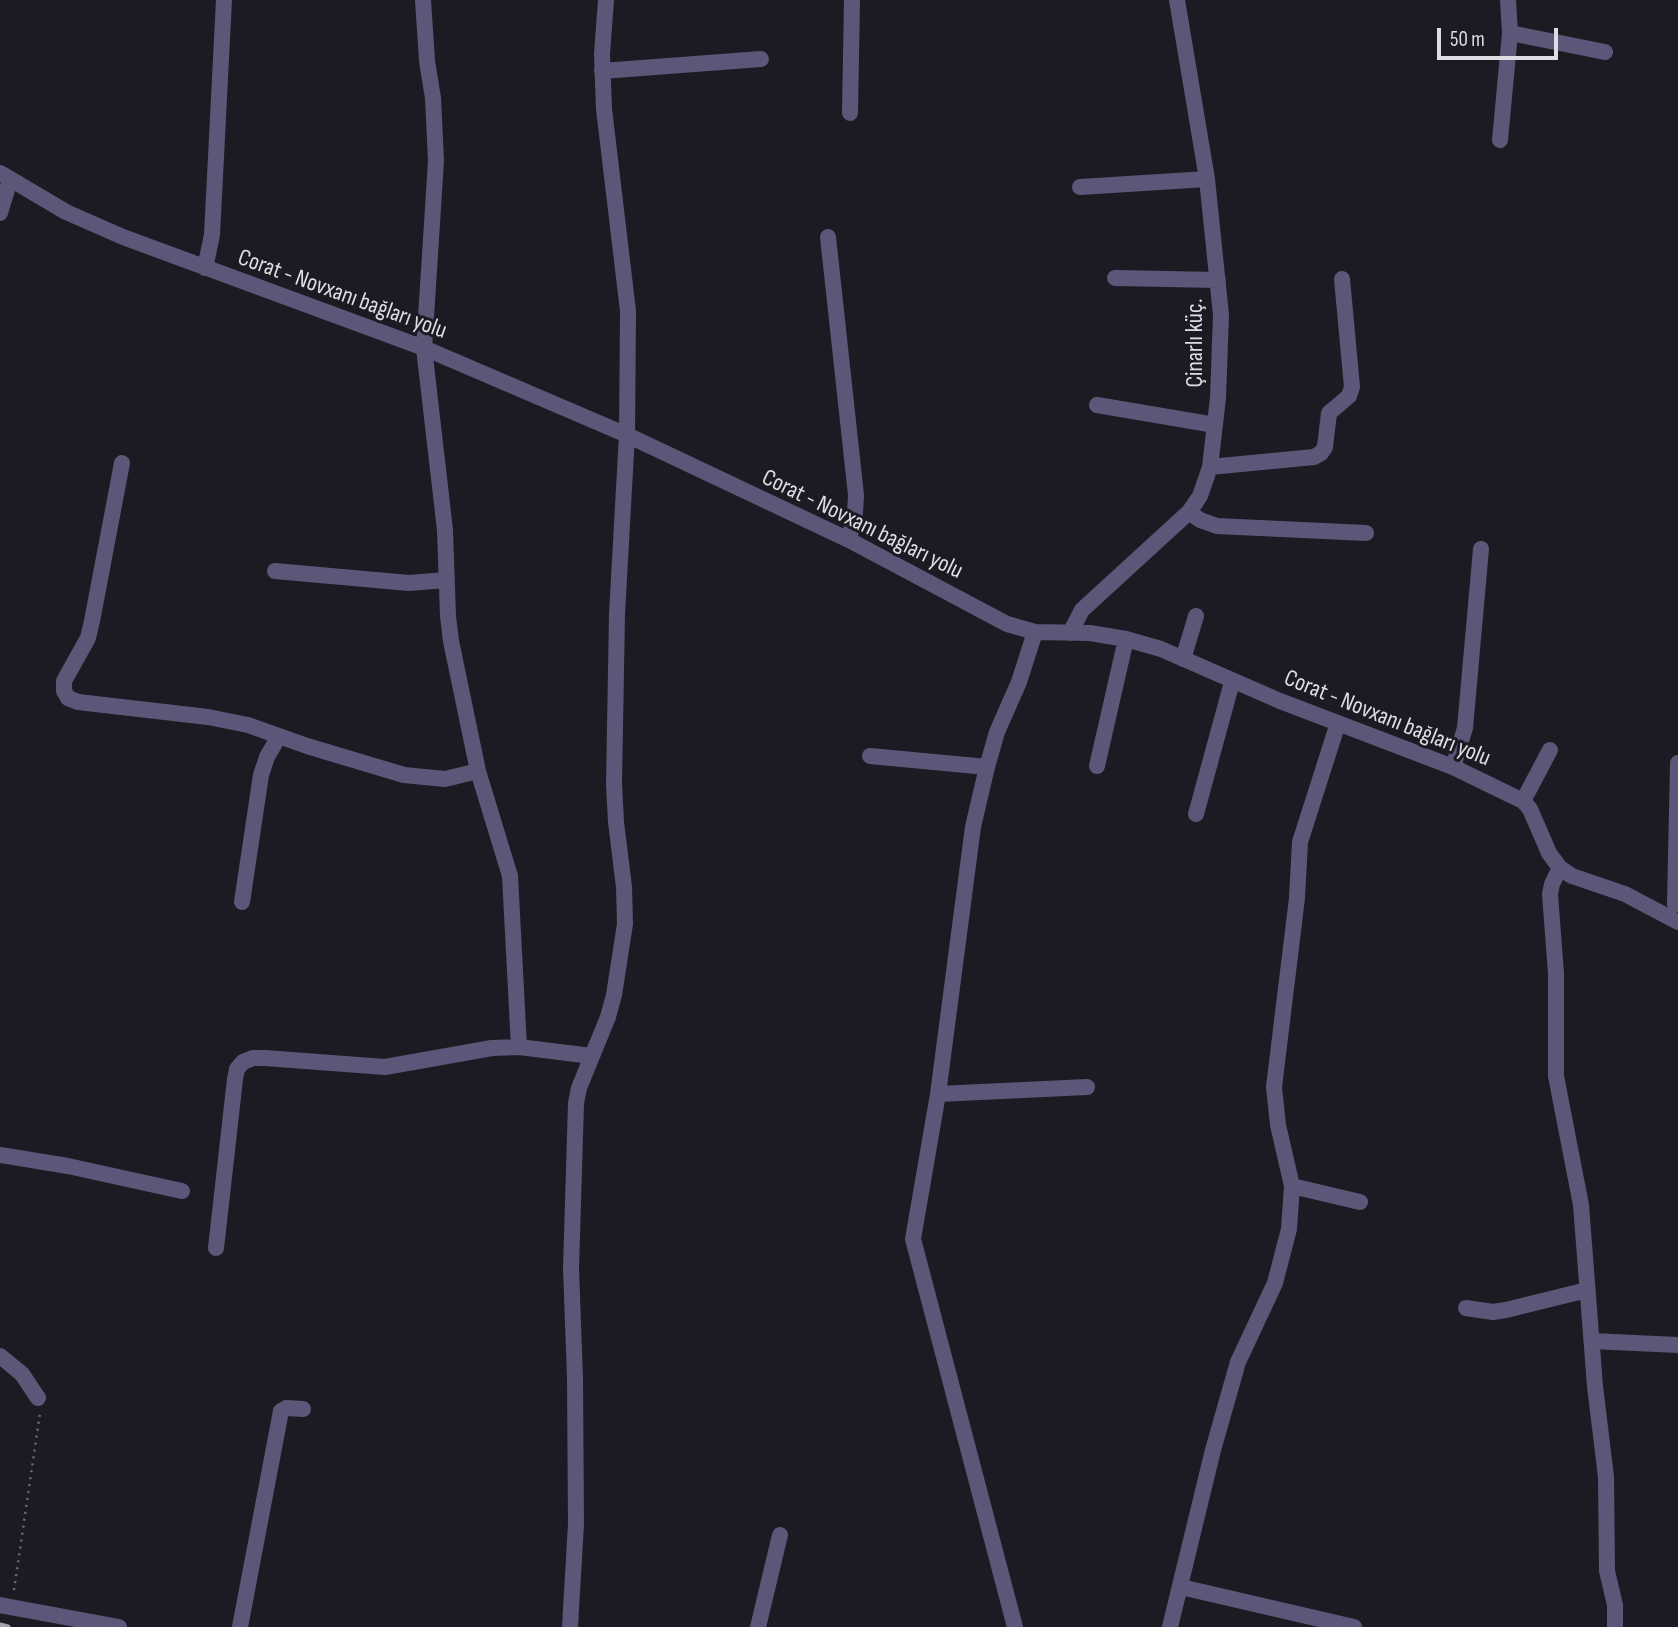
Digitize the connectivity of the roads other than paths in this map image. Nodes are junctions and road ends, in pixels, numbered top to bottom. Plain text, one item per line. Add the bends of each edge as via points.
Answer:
1 (224, 0) edge
2 (423, 0) edge
3 (606, 0) edge
4 (852, 0) edge
5 (1177, 0) edge
6 (1508, 0) edge
7 (1510, 33) junction
8 (1605, 52) dead end
9 (761, 59) dead end
10 (602, 71) junction
11 (850, 113) dead end
12 (1500, 140) dead end
13 (5, 177) edge
14 (1207, 179) junction
15 (1080, 187) dead end
16 (0, 213) edge
17 (828, 237) dead end
18 (205, 268) junction
19 (1115, 278) dead end
20 (1342, 279) dead end
21 (1218, 280) junction
22 (424, 348) junction
23 (1097, 405) dead end
24 (1215, 425) junction
25 (627, 435) junction
26 (122, 463) dead end
27 (1210, 467) junction
28 (1189, 512) junction
29 (1366, 533) dead end
30 (849, 540) junction
31 (1481, 549) dead end
32 (275, 571) dead end
33 (446, 580) junction
34 (1196, 616) dead end
35 (1034, 632) junction
36 (1070, 633) junction
37 (1126, 639) junction
38 (1183, 659) junction
39 (1232, 682) junction
40 (1338, 723) junction
41 (279, 736) junction
42 (1550, 750) dead end
43 (870, 757) dead end
44 (1678, 763) edge
45 (1097, 766) dead end
46 (986, 767) junction
47 (1453, 767) junction
48 (478, 771) junction
49 (1523, 802) junction
50 (1196, 814) dead end
51 (1560, 868) junction
52 (242, 902) dead end
53 (1675, 912) edge
54 (519, 1047) junction
55 (592, 1056) junction
56 (1087, 1087) dead end
57 (938, 1094) junction
58 (0, 1155) edge
59 (1292, 1186) junction
60 (182, 1191) dead end
61 (1360, 1202) dead end
62 (216, 1248) dead end
63 (1587, 1290) junction
64 (1466, 1308) dead end
65 (1592, 1341) junction
66 (1678, 1345) edge
67 (0, 1356) edge
68 (38, 1398) road end
69 (303, 1409) dead end
70 (780, 1535) dead end
71 (1181, 1587) junction
72 (6, 1606) edge
73 (119, 1627) edge
74 (240, 1627) edge
75 (570, 1627) edge
76 (758, 1627) edge
77 (1015, 1627) edge
78 (1170, 1627) edge
79 (1354, 1627) edge
80 (1615, 1627) edge

1 - 18 street via 212,235
2 - 22 street via 436,161
3 - 10 street
4 - 11 street
5 - 14 street, Çinarlı küç.
6 - 7 street
7 - 8 street
7 - 12 street
9 - 10 street
10 - 25 street via 628,311
13 - 16 street
13 - 18 street, Corat - Novxanı bağları yolu via 66,212
14 - 15 street
14 - 21 street, Çinarlı küç.
17 - 30 street via 856,495
18 - 22 street, Corat - Novxanı bağları yolu
19 - 21 street
20 - 27 street via 1352,387 1349,396 1329,413 1321,453
21 - 24 street, Çinarlı küç. via 1222,337
22 - 25 street, Corat - Novxanı bağları yolu
22 - 33 street via 445,530
23 - 24 street
24 - 27 street, Çinarlı küç.
25 - 30 street, Corat - Novxanı bağları yolu
25 - 55 street via 614,784 625,924 614,995
26 - 41 street via 88,638 64,681 68,698 208,717
27 - 28 street, Çinarlı küç.
28 - 29 street via 1217,526
28 - 36 street, Çinarlı küç. via 1082,610
30 - 35 street, Corat - Novxanı bağları yolu via 1007,624
31 - 47 street via 1465,728
32 - 33 street via 409,583
33 - 48 street via 451,642
34 - 38 street
35 - 36 street, Corat - Novxanı bağları yolu
35 - 46 street
36 - 37 street, Corat - Novxanı bağları yolu
37 - 38 street, Corat - Novxanı bağları yolu
37 - 45 street
38 - 39 street, Corat - Novxanı bağları yolu
39 - 40 street, Corat - Novxanı bağları yolu
39 - 50 street
40 - 47 street, Corat - Novxanı bağları yolu
40 - 59 street via 1300,842 1274,1087
41 - 48 street via 417,777 445,779
41 - 52 street via 261,775
42 - 49 street
43 - 46 street
44 - 53 street
46 - 57 street via 973,827
47 - 49 street, Corat - Novxanı bağları yolu
48 - 54 street via 510,876
49 - 51 street
51 - 53 street
51 - 63 street via 1550,894 1556,974 1555,1067 1577,1178
54 - 55 street
54 - 62 street via 385,1067 265,1058 243,1062 235,1079
55 - 75 street via 576,1102 571,1220 577,1485
56 - 57 street
57 - 77 street via 913,1239
58 - 60 street
59 - 61 street
59 - 71 street via 1283,1259 1238,1362
63 - 64 street via 1493,1312
63 - 65 street
65 - 66 street
65 - 80 street
67 - 68 street via 22,1374
69 - 74 street via 281,1411
70 - 76 street
71 - 78 street
71 - 79 street
72 - 73 street

